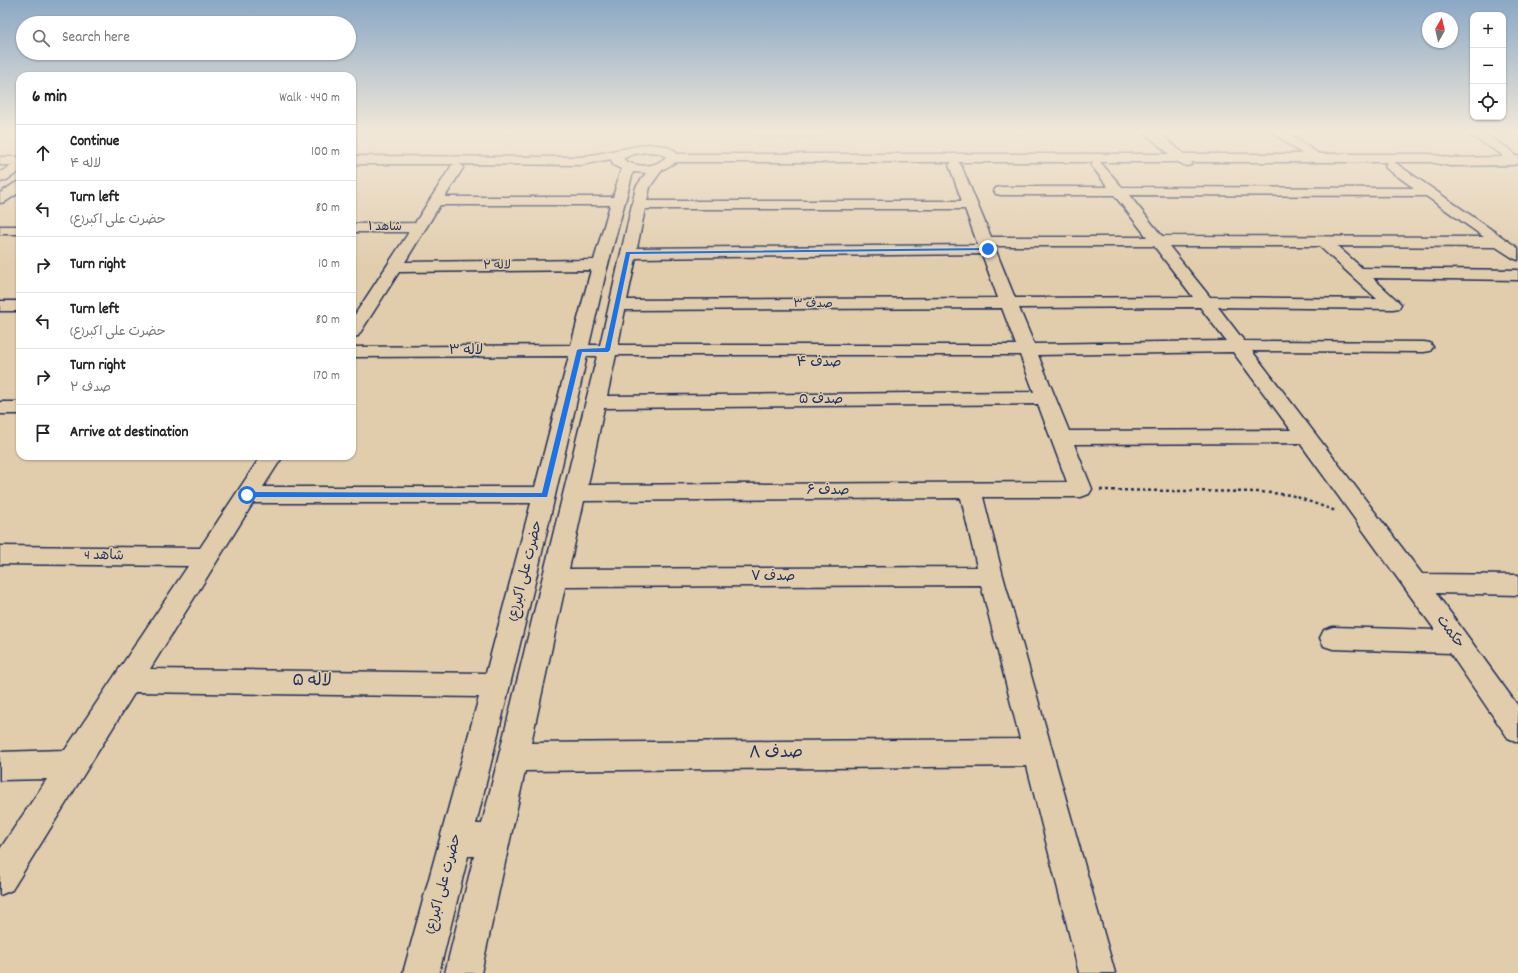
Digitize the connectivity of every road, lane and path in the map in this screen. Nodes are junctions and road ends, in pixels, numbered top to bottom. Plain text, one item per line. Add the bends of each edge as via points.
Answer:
1 (451, 177) edge
2 (628, 177) edge
3 (650, 177) edge
4 (960, 177) edge
5 (1107, 177) edge
6 (1408, 177) edge
7 (16, 188) edge
8 (1001, 191) dead end
9 (1119, 192) junction
10 (1429, 192) junction
11 (0, 198) edge
12 (436, 201) junction
13 (971, 205) junction
14 (626, 210) junction
15 (419, 227) junction
16 (356, 228) edge
17 (0, 230) edge
18 (16, 230) edge
19 (1159, 241) junction
20 (1323, 242) junction
21 (1500, 242) junction
22 (987, 246) junction
23 (628, 253) junction
24 (1518, 255) edge
25 (600, 265) junction
26 (394, 267) junction
27 (1359, 273) junction
28 (1518, 275) edge
29 (1009, 302) junction
30 (1206, 302) junction
31 (356, 303) edge
32 (370, 303) junction
33 (0, 306) edge
34 (16, 306) edge
35 (617, 306) junction
36 (356, 326) edge
37 (1240, 346) junction
38 (1424, 347) dead end
39 (356, 352) edge
40 (606, 356) junction
41 (1030, 356) junction
42 (578, 357) junction
43 (356, 367) edge
44 (1046, 398) junction
45 (595, 402) junction
46 (0, 408) edge
47 (16, 408) edge
48 (1306, 436) junction
49 (1062, 438) junction
50 (269, 460) edge
51 (1081, 489) junction
52 (970, 490) junction
53 (574, 493) junction
54 (247, 495) junction
55 (544, 495) junction
56 (1342, 514) dead end
57 (0, 555) edge
58 (207, 557) junction
59 (991, 576) junction
60 (554, 578) junction
61 (1414, 583) junction
62 (1518, 586) edge
63 (1333, 638) dead end
64 (1458, 642) junction
65 (128, 680) junction
66 (496, 685) junction
67 (1518, 729) edge
68 (1038, 752) junction
69 (513, 757) junction
70 (73, 764) junction
71 (0, 766) edge
72 (456, 840) junction
73 (494, 840) junction
74 (0, 878) edge
75 (421, 973) edge
76 (462, 973) edge
77 (1097, 973) edge

1 - 12 street
2 - 14 street, حضرت علی اکبر(ع)
3 - 14 street, حضرت علی اکبر(ع)
4 - 13 street
5 - 9 street, حکمت
6 - 10 street
7 - 11 street
8 - 9 street
9 - 10 street
9 - 19 street, حکمت
10 - 21 street
12 - 14 street
12 - 15 street
13 - 14 street
13 - 22 street
14 - 23 street, حضرت علی اکبر(ع)
14 - 25 street, حضرت علی اکبر(ع)
15 - 16 street, شاهد ۱
15 - 26 street
17 - 18 street
19 - 20 street
19 - 22 street
19 - 30 street, حکمت
20 - 21 street
20 - 27 street
21 - 24 street
22 - 23 street
22 - 29 street
23 - 35 street, حضرت علی اکبر(ع)
25 - 26 street, لاله ۲
25 - 42 street, حضرت علی اکبر(ع)
26 - 32 street
27 - 28 street
27 - 30 street, صدف ۳ via 1393,304
29 - 30 street, صدف ۳
29 - 35 street, صدف ۳
29 - 41 street
30 - 37 street, حکمت
31 - 32 street
32 - 36 street
33 - 34 street
35 - 40 street, حضرت علی اکبر(ع)
37 - 38 street, صدف ۴
37 - 41 street, صدف ۴
37 - 48 street, حکمت
39 - 42 street, لاله ۳
40 - 41 street, صدف ۴
40 - 42 street, صدف ۴
40 - 45 street, حضرت علی اکبر(ع)
41 - 44 street
42 - 43 street, لاله ۳
42 - 55 street, حضرت علی اکبر(ع)
44 - 45 street, صدف ۵
44 - 49 street
45 - 53 street, حضرت علی اکبر(ع)
46 - 47 street
48 - 49 street
48 - 61 street, حکمت
49 - 51 street
50 - 54 street
51 - 52 street, صدف ۶
51 - 56 path via 1261,492 1291,495
52 - 53 street, صدف ۶
52 - 59 street
53 - 60 street, حضرت علی اکبر(ع)
54 - 55 street
54 - 58 street
55 - 66 street, حضرت علی اکبر(ع)
57 - 58 street, شاهد 4
58 - 65 street
59 - 60 street, صدف ۷
59 - 68 street
60 - 69 street, حضرت علی اکبر(ع)
61 - 62 street
61 - 64 street, حکمت
63 - 64 street
64 - 67 street, حکمت
65 - 66 street, لاله ۵
65 - 70 street
66 - 72 street, حضرت علی اکبر(ع)
68 - 69 street, صدف ۸
68 - 77 street
69 - 73 street, حضرت علی اکبر(ع)
70 - 71 street
70 - 74 street
72 - 73 street
72 - 75 street, حضرت علی اکبر(ع)
73 - 76 street, حضرت علی اکبر(ع)

